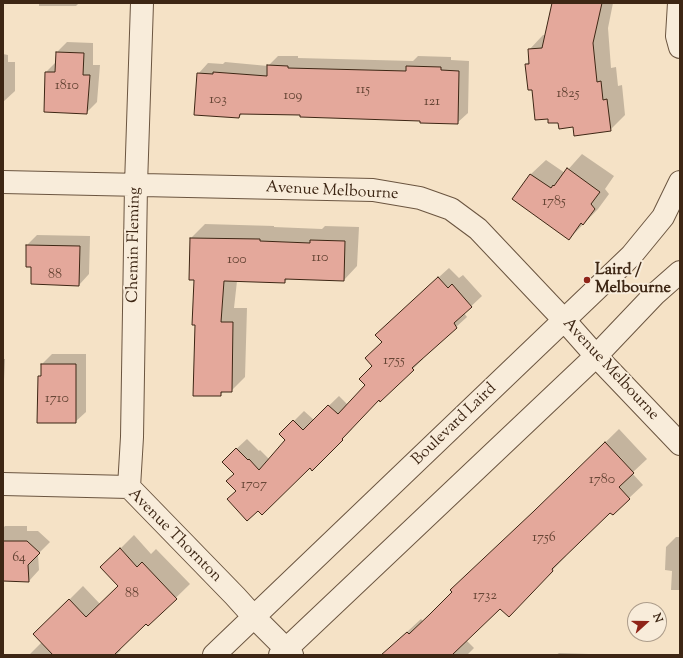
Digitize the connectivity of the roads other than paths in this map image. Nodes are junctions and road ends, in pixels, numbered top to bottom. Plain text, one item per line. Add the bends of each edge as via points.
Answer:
1 (142, 3) edge
2 (679, 3) edge
3 (680, 47) edge
4 (3, 182) edge
5 (680, 182) edge
6 (136, 186) junction
7 (680, 272) edge
8 (564, 321) junction
9 (596, 356) junction
10 (680, 444) edge
11 (3, 484) edge
12 (129, 487) junction
13 (254, 617) junction
14 (286, 653) edge
15 (214, 655) edge

1 - 6 street, Chemin Fleming
2 - 3 street via 677,36
4 - 6 street, Avenue Melbourne
5 - 8 street, Boulevard Laird via 663,217 632,256
6 - 8 street, Avenue Melbourne via 373,190 420,198 451,209 478,229
6 - 12 street, Chemin Fleming
7 - 9 street via 655,294
8 - 9 street, Avenue Melbourne
8 - 13 street, Boulevard Laird
9 - 10 street, Avenue Melbourne
9 - 14 street
11 - 12 street, Avenue Thornton
12 - 13 street, Avenue Thornton
13 - 14 street, Avenue Thornton
13 - 15 street, Boulevard Laird

